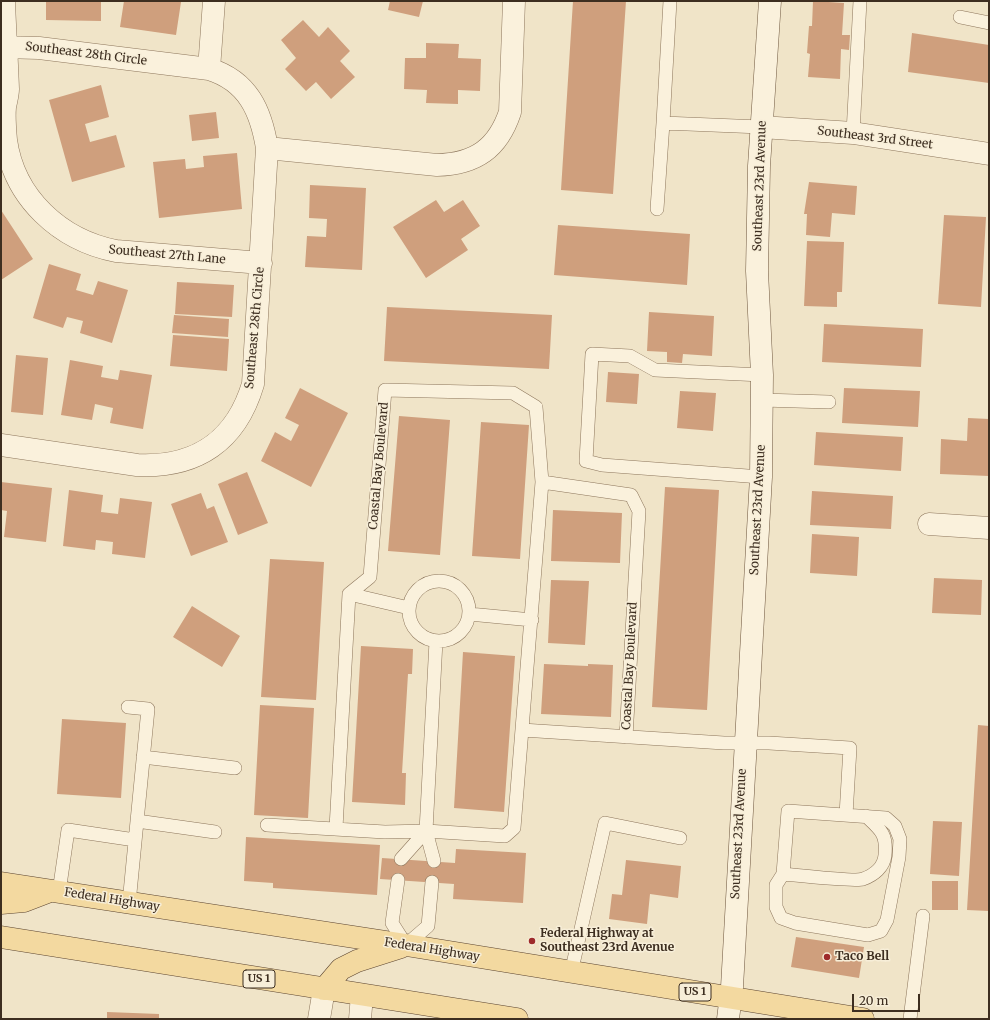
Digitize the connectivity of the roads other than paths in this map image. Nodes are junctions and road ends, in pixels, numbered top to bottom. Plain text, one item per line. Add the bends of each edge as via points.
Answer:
1 (4, 1) edge
2 (214, 1) edge
3 (514, 1) edge
4 (670, 1) edge
5 (770, 1) edge
6 (860, 1) edge
7 (960, 17) dead end
8 (989, 23) edge
9 (4, 46) edge
10 (209, 69) junction
11 (663, 123) junction
12 (761, 127) junction
13 (853, 133) junction
14 (267, 148) junction
15 (989, 154) edge
16 (657, 209) dead end
17 (260, 263) junction
18 (762, 375) junction
19 (762, 400) junction
20 (829, 402) dead end
21 (1, 445) edge
22 (761, 477) junction
23 (542, 482) junction
24 (929, 524) dead end
25 (989, 528) edge
26 (349, 594) junction
27 (409, 608) junction
28 (469, 614) junction
29 (532, 620) junction
30 (436, 641) junction
31 (128, 707) dead end
32 (522, 730) junction
33 (626, 737) junction
34 (744, 744) junction
35 (143, 757) junction
36 (235, 768) dead end
37 (846, 815) junction
38 (866, 816) junction
39 (137, 821) junction
40 (266, 825) dead end
41 (336, 828) junction
42 (426, 831) junction
43 (216, 832) dead end
44 (680, 838) dead end
45 (135, 840) junction
46 (401, 859) dead end
47 (434, 861) dead end
48 (783, 874) junction
49 (398, 880) dead end
50 (432, 882) dead end
51 (1, 883) edge
52 (55, 891) junction
53 (1, 903) edge
54 (129, 903) junction
55 (923, 916) dead end
56 (1, 937) edge
57 (406, 945) junction
58 (571, 973) junction
59 (324, 989) junction
60 (362, 995) junction
61 (729, 1008) edge
62 (319, 1019) edge
63 (360, 1019) edge
64 (511, 1019) edge
65 (863, 1019) edge
66 (910, 1019) edge

1 - 9 street, Southeast 27th Lane
2 - 10 street
3 - 14 street via 510,112 505,127 484,152 454,165 437,165
4 - 11 lane
5 - 12 street, Southeast 23rd Avenue
6 - 13 lane
7 - 8 lane
9 - 10 street, Southeast 28th Circle
9 - 17 street, Southeast 27th Lane via 8,92 5,125 10,157 29,197 55,225 84,242 116,251
10 - 14 street, Southeast 28th Circle via 224,74 248,96 263,125
11 - 12 lane
11 - 16 lane
12 - 13 street, Southeast 3rd Street
12 - 18 street, Southeast 23rd Avenue via 758,270
13 - 15 street, Southeast 3rd Street
14 - 17 street, Southeast 28th Circle
17 - 21 street, Southeast 28th Circle via 253,384 241,415 231,429 205,452 178,463 155,466
18 - 19 street, Southeast 23rd Avenue
18 - 22 lane via 655,370 630,356 592,354 586,462
19 - 20 lane
19 - 22 street, Southeast 23rd Avenue
22 - 34 street, Southeast 23rd Avenue
23 - 26 lane, Coastal Bay Boulevard via 536,407 513,392 385,390 370,577
23 - 29 lane, Coastal Bay Boulevard
23 - 33 lane, Coastal Bay Boulevard via 631,496 639,511
24 - 25 street
26 - 27 lane
26 - 41 lane
27 - 28 lane via 413,596 420,587 430,582 442,581 453,584 462,592 468,602
27 - 30 lane via 410,620 416,630 425,638
28 - 29 lane
28 - 30 lane via 466,625 458,634 448,640
29 - 32 lane, Coastal Bay Boulevard
30 - 42 lane
31 - 35 lane via 148,709
32 - 33 lane, Coastal Bay Boulevard
32 - 42 lane, Coastal Bay Boulevard via 514,828 505,836
33 - 34 lane, Coastal Bay Boulevard
34 - 37 lane, Coastal Bay Boulevard via 850,748
34 - 61 street, Southeast 23rd Avenue
35 - 36 lane
35 - 39 lane
37 - 38 lane
37 - 48 lane via 788,811
38 - 48 lane via 881,831 886,842 884,861 878,870 862,880
38 - 48 lane via 886,818 895,826 900,839 887,920 881,931 868,934 795,923 781,918 776,907 776,885
39 - 43 lane
39 - 45 lane
40 - 41 lane, Coastal Bay Boulevard
41 - 42 lane, Coastal Bay Boulevard via 385,832
42 - 46 lane
42 - 47 lane
44 - 58 lane via 604,823
45 - 52 lane via 68,830
45 - 54 lane
49 - 57 lane via 392,923
50 - 57 lane via 428,926
51 - 52 main road, Federal Highway / US 1
52 - 53 main road via 24,901
52 - 54 main road, Federal Highway / US 1
54 - 57 main road, Federal Highway / US 1
55 - 66 lane
56 - 59 main road, US 1
57 - 58 main road, Federal Highway / US 1
57 - 59 main road via 340,969
58 - 61 main road, Federal Highway / US 1
59 - 60 main road, US 1
59 - 62 street
60 - 63 street
60 - 64 main road, US 1
61 - 65 main road, Federal Highway / US 1

